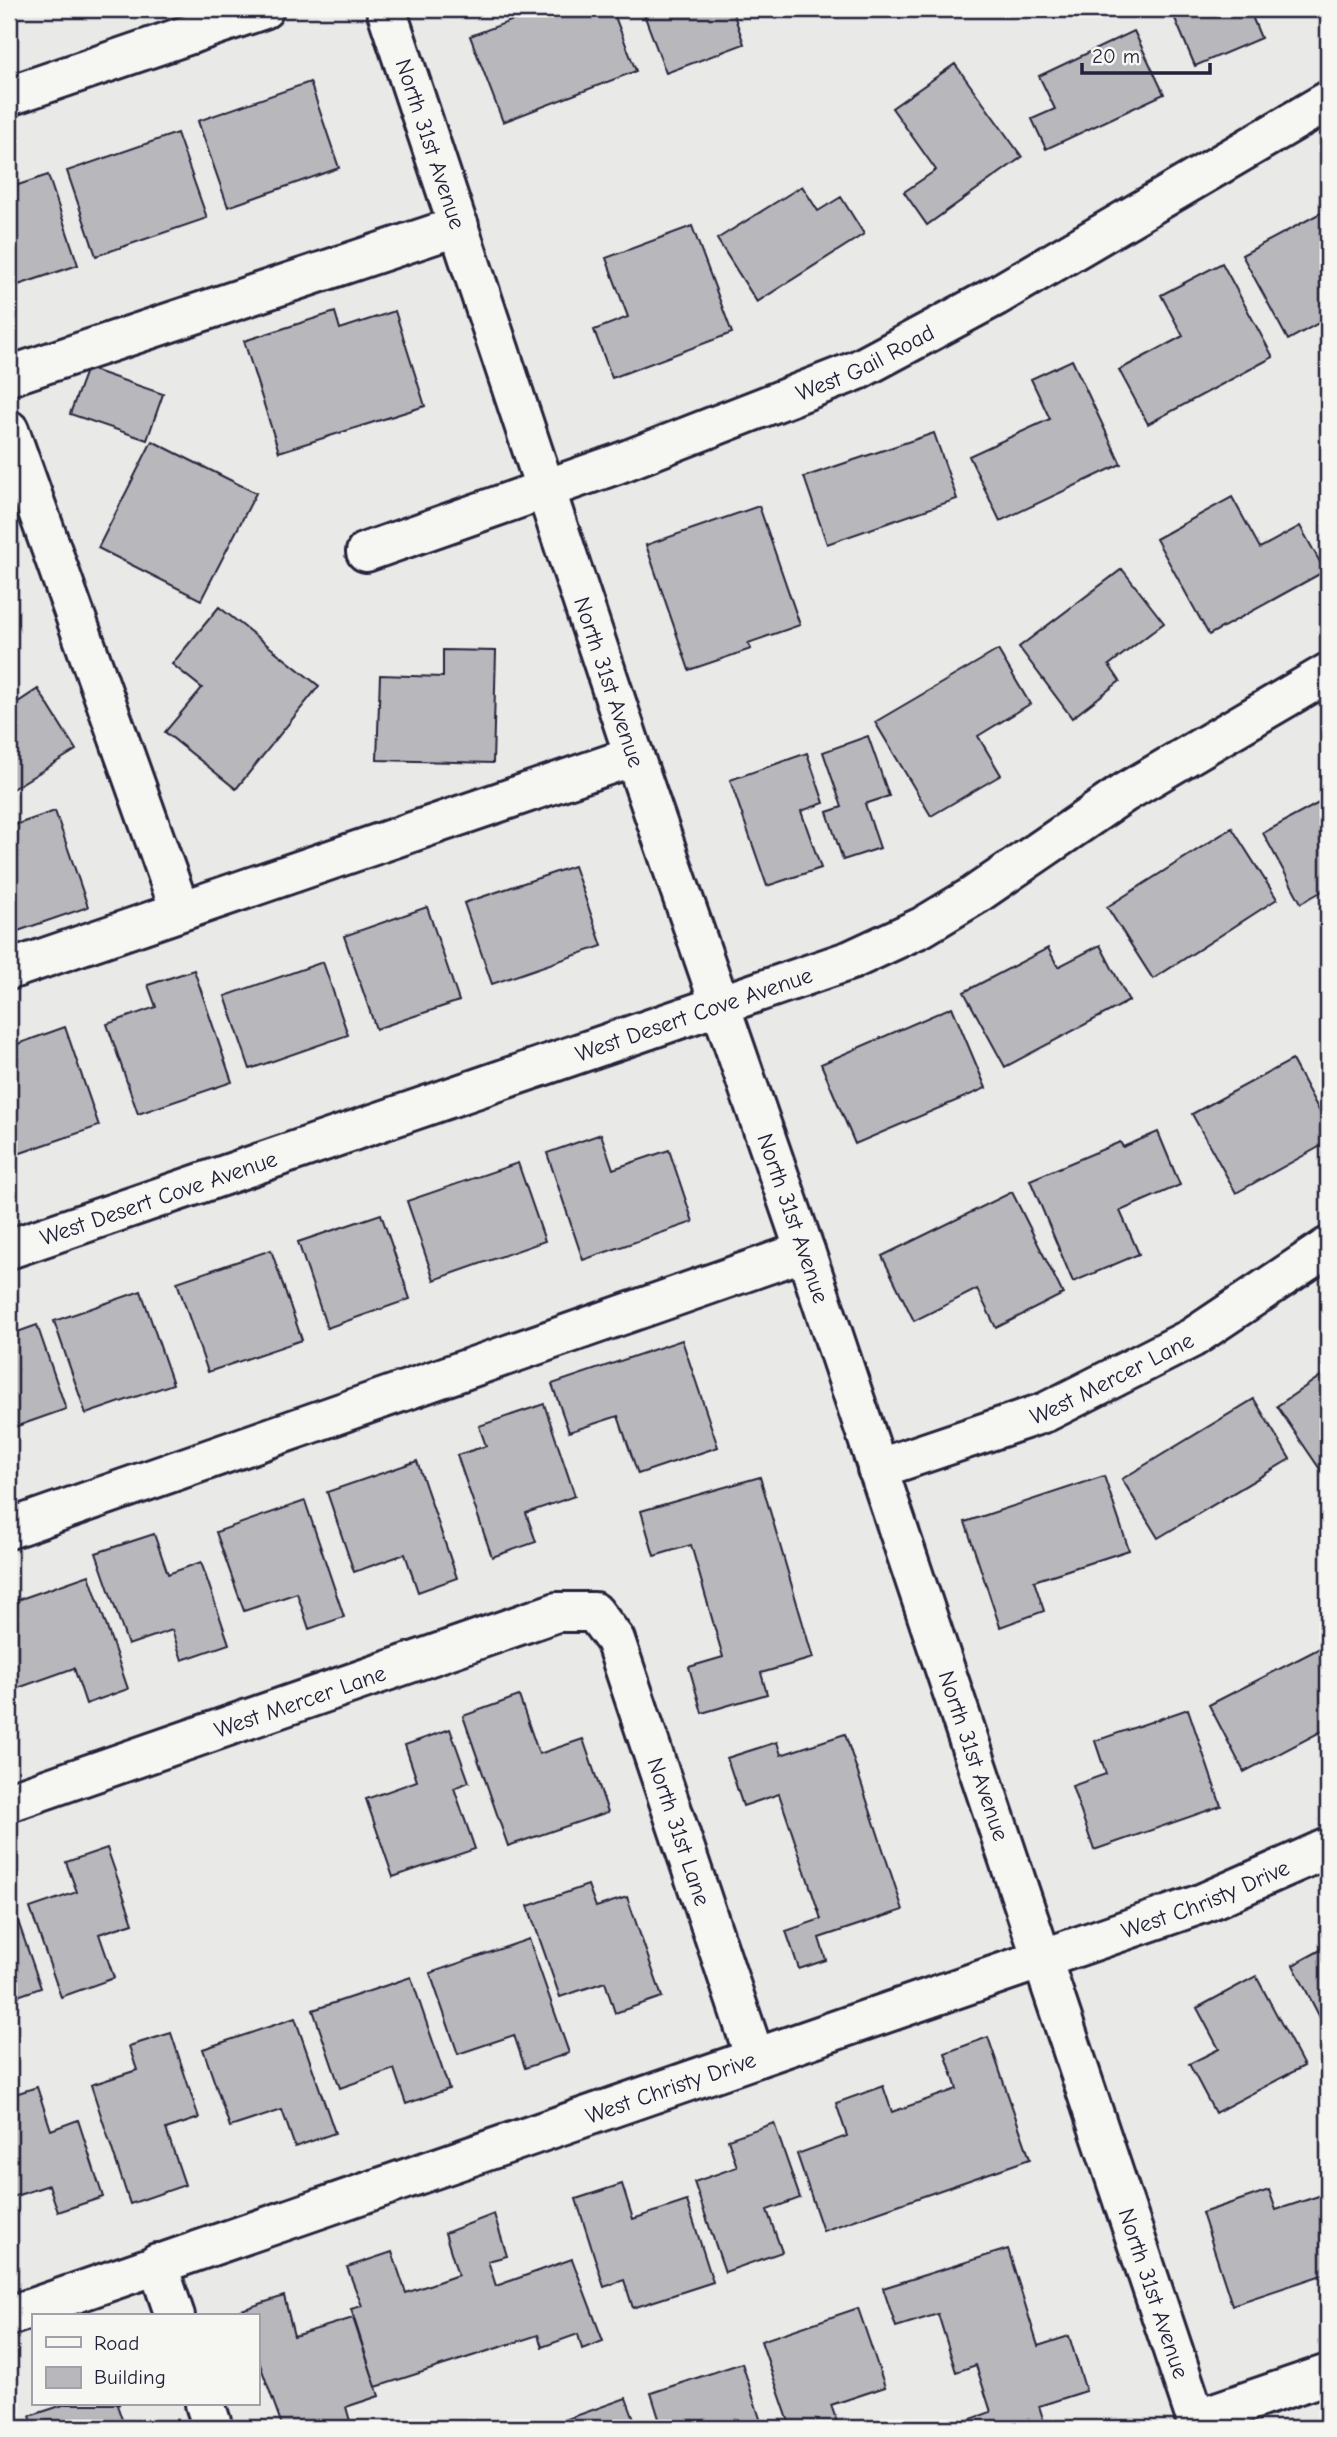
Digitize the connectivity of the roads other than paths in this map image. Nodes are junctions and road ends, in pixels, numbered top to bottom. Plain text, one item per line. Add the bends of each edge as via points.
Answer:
1 (264, 9) edge
2 (386, 9) edge
3 (9, 96) edge
4 (1328, 101) edge
5 (459, 226) junction
6 (9, 376) edge
7 (9, 430) edge
8 (546, 489) junction
9 (366, 552) dead end
10 (1328, 673) edge
11 (634, 756) junction
12 (180, 911) junction
13 (9, 970) edge
14 (720, 1005) junction
15 (1328, 1247) edge
16 (9, 1249) edge
17 (804, 1251) junction
18 (877, 1469) junction
19 (9, 1529) edge
20 (594, 1612) joint
21 (9, 1802) edge
22 (1328, 1848) edge
23 (1043, 1958) junction
24 (755, 2058) junction
25 (158, 2263) junction
26 (174, 2314) edge
27 (9, 2316) edge
28 (1328, 2374) edge
29 (206, 2406) edge
30 (1197, 2424) edge
31 (213, 2428) edge

1 - 3 street
2 - 5 street, North 31st Avenue
4 - 8 street, West Gail Road via 996,296 858,370 721,426
5 - 6 street
5 - 8 street, North 31st Avenue
7 - 12 street
8 - 9 street, West Gail Road
8 - 11 street, North 31st Avenue
10 - 14 street, West Desert Cove Avenue via 1124,793 922,928 851,960
11 - 12 street
11 - 14 street, North 31st Avenue
12 - 13 street
14 - 16 street, West Desert Cove Avenue
14 - 17 street, North 31st Avenue
15 - 18 street, West Mercer Lane via 1192,1338 1058,1407
17 - 18 street, North 31st Avenue
17 - 19 street
18 - 23 street, North 31st Avenue
20 - 21 street, West Mercer Lane via 557,1612
20 - 24 street, North 31st Lane via 615,1640
22 - 23 street, West Christy Drive via 1201,1904
23 - 24 street, West Christy Drive
23 - 30 street, North 31st Avenue
24 - 25 street, West Christy Drive
25 - 26 street
25 - 27 street, West Christy Drive
28 - 30 street
29 - 31 street

